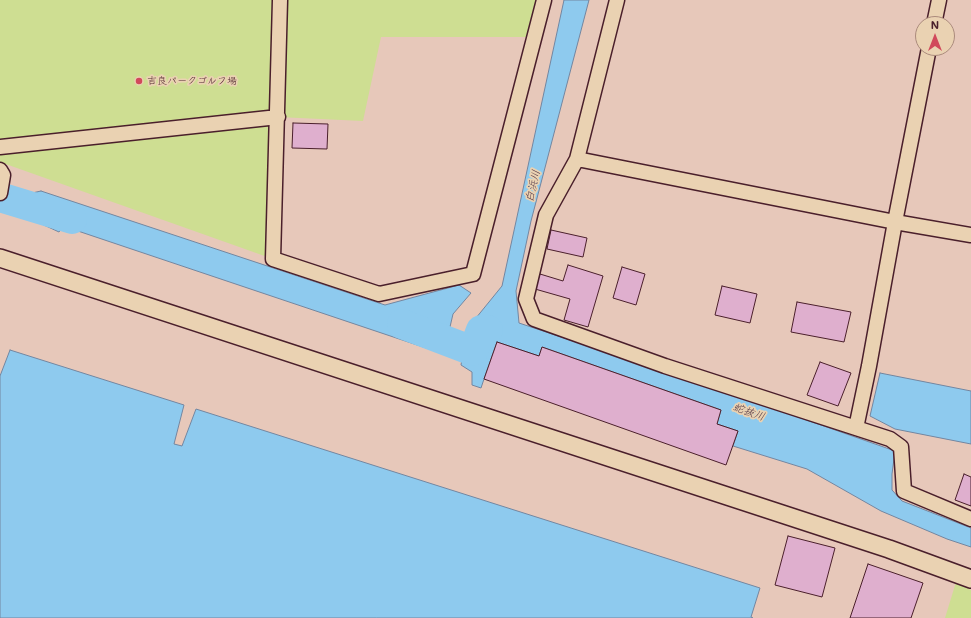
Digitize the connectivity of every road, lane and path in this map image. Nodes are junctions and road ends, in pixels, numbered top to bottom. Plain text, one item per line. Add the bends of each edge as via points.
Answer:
1 (280, 0) edge
2 (544, 0) edge
3 (616, 0) edge
4 (939, 0) edge
5 (936, 16) edge
6 (927, 56) edge
7 (278, 117) junction
8 (0, 147) edge
9 (577, 158) junction
10 (1, 173) edge
11 (0, 193) edge
12 (894, 222) junction
13 (971, 234) edge
14 (0, 258) edge
15 (856, 428) junction
16 (971, 518) edge
17 (971, 579) edge

1 - 7 street
2 - 7 street via 473,274 380,294 273,259
3 - 9 street
4 - 5 street
6 - 12 street
7 - 8 street
9 - 12 street
9 - 15 street via 546,215 526,300 534,319 665,366
10 - 11 street
12 - 13 street
12 - 15 street
14 - 17 street via 889,549
15 - 16 street via 890,439 901,448 904,491

